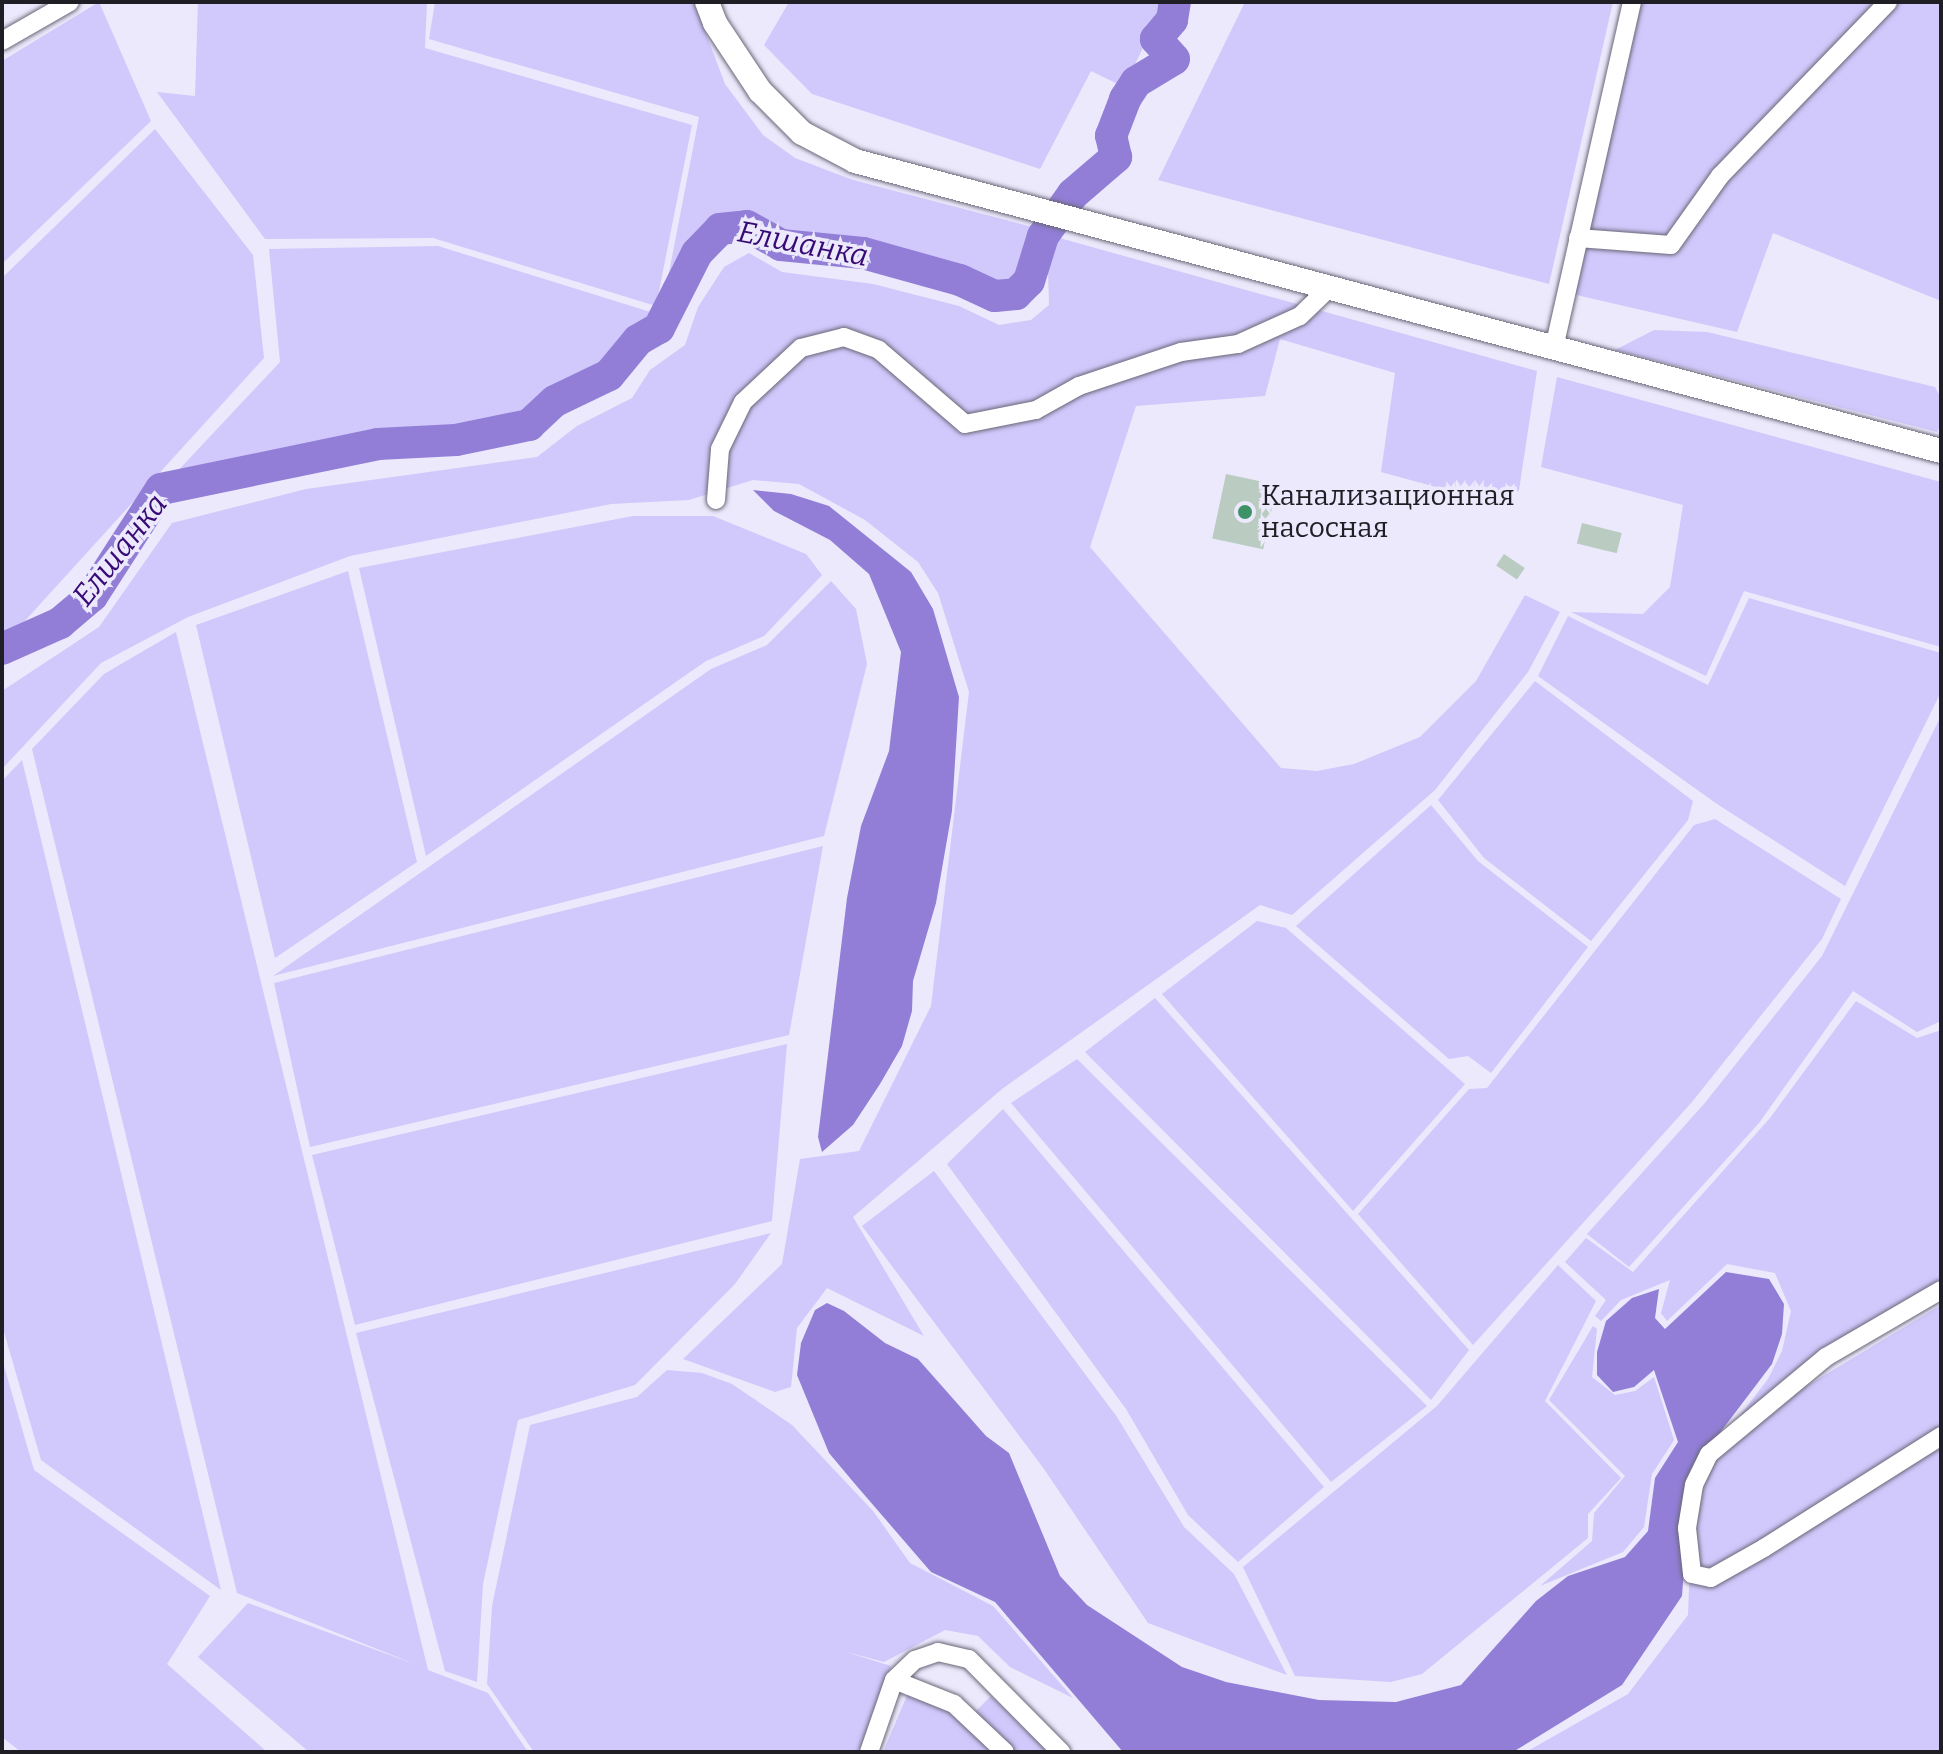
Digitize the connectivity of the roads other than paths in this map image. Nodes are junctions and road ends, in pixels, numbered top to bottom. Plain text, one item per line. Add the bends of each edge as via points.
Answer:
1 (70, 2) edge
2 (707, 2) edge
3 (1632, 2) edge
4 (1888, 2) edge
5 (2, 41) edge
6 (1578, 238) junction
7 (1329, 288) junction
8 (1554, 348) junction
9 (1941, 451) edge
10 (716, 500) dead end
11 (1941, 1290) edge
12 (1941, 1436) edge
13 (894, 1680) junction
14 (869, 1752) edge
15 (1005, 1752) edge
16 (1061, 1752) edge

1 - 5 street
2 - 7 main road via 760,91 802,133 855,161
3 - 6 street
4 - 6 street via 1720,176 1671,245
6 - 8 street
7 - 8 main road
7 - 10 street via 1300,316 1238,344 1181,352 1079,386 1036,410 965,424 879,350 844,337 801,348 743,402 720,449
8 - 9 main road
11 - 12 street via 1826,1357 1709,1454 1694,1485 1687,1528 1692,1574 1711,1578
13 - 14 street
13 - 15 street via 954,1704
13 - 16 street via 915,1660 938,1652 969,1659

